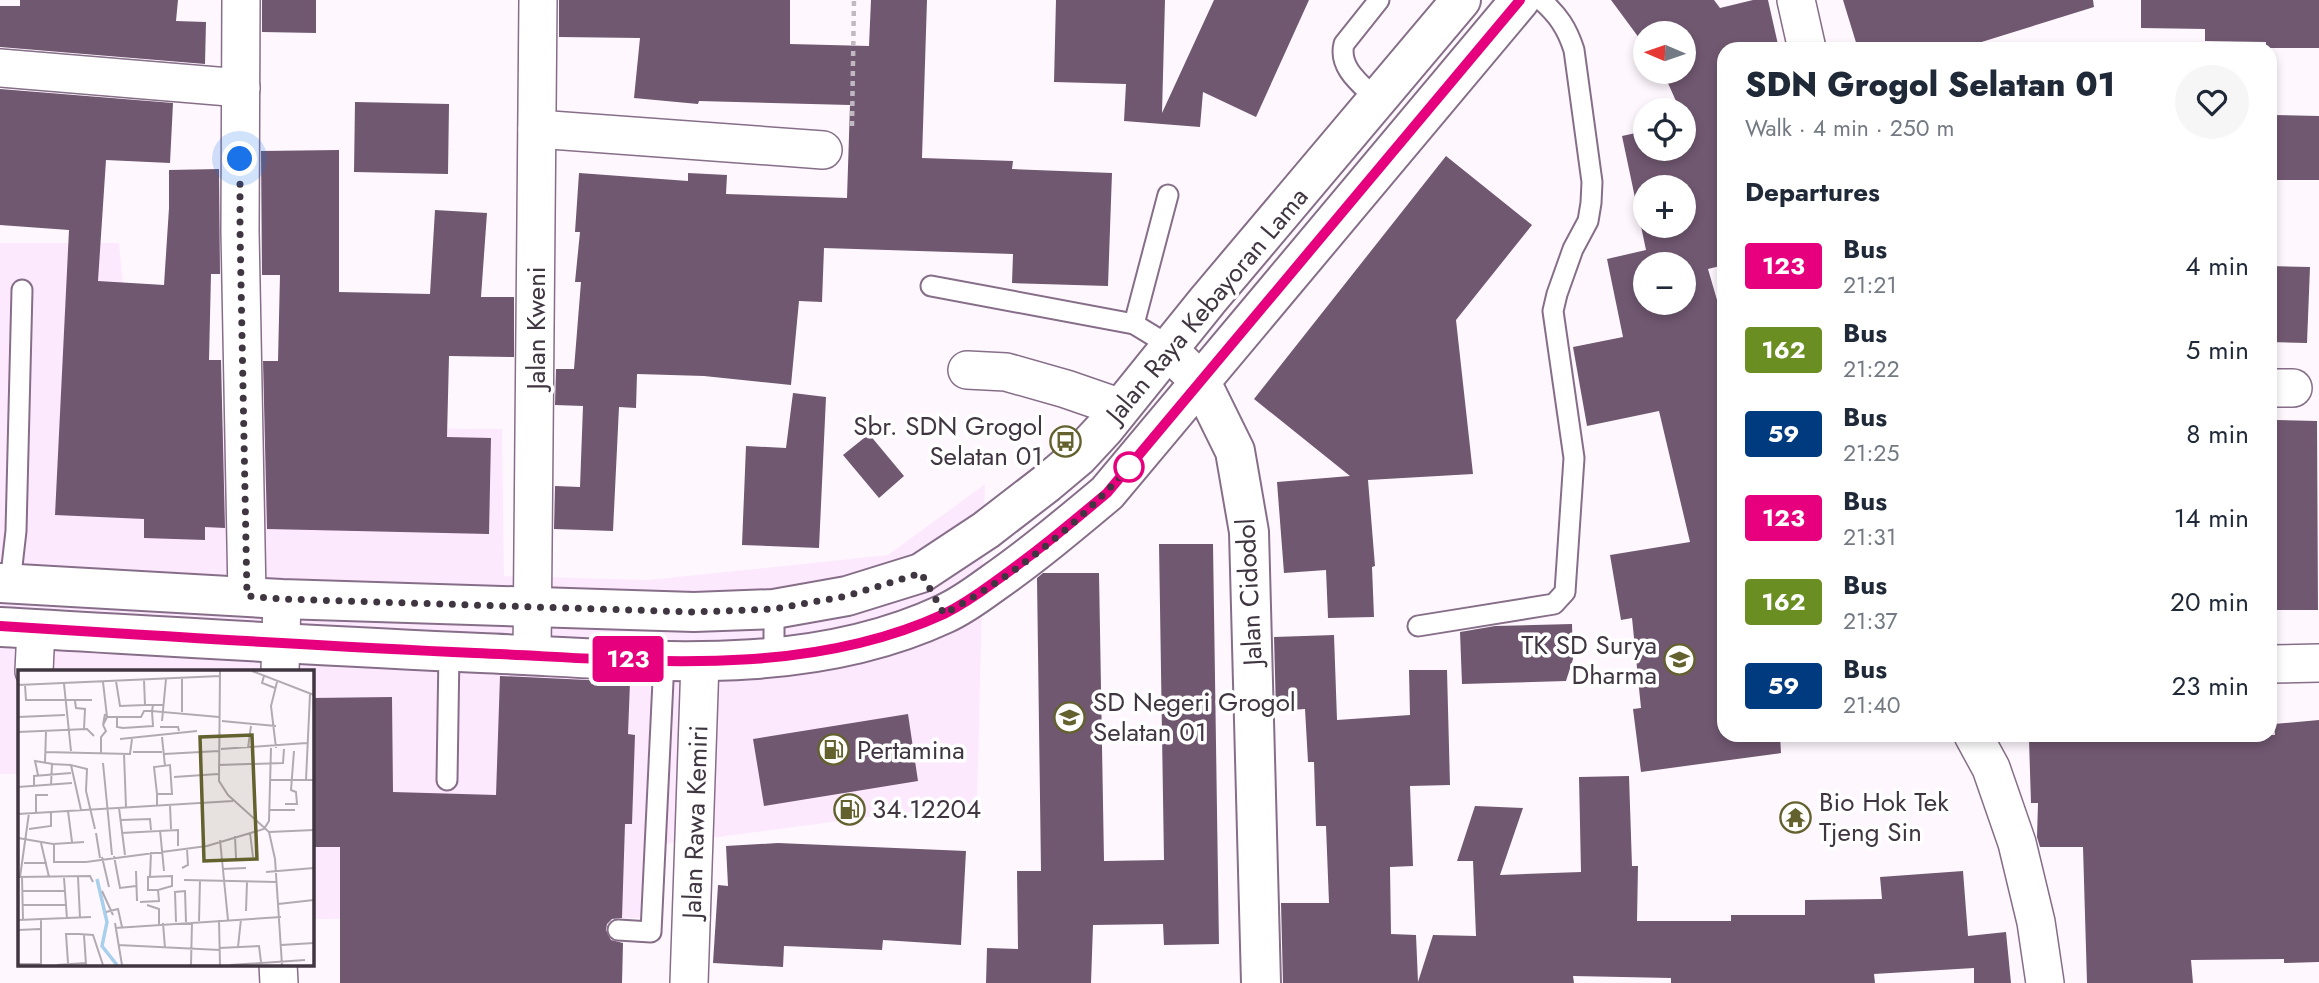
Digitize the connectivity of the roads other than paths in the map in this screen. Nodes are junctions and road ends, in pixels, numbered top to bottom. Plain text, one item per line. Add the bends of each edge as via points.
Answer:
1 (242, 0) edge
2 (538, 0) edge
3 (1380, 0) edge
4 (1461, 0) edge
5 (1520, 0) edge
6 (1541, 0) edge
7 (1796, 0) edge
8 (1805, 42) edge
9 (0, 68) edge
10 (242, 88) junction
11 (1377, 100) junction
12 (537, 129) junction
13 (823, 150) road end
14 (1168, 195) dead end
15 (931, 286) dead end
16 (22, 290) dead end
17 (1133, 324) junction
18 (1168, 350) junction
19 (967, 370) dead end
20 (1201, 382) junction
21 (1121, 408) junction
22 (921, 573) junction
23 (5, 583) edge
24 (265, 597) junction
25 (534, 607) junction
26 (774, 609) junction
27 (944, 614) junction
28 (1418, 626) dead end
29 (18, 628) edge
30 (449, 652) junction
31 (532, 655) junction
32 (281, 658) edge
33 (774, 658) junction
34 (682, 661) junction
35 (2319, 663) edge
36 (2277, 664) edge
37 (34, 670) edge
38 (1977, 742) edge
39 (447, 780) dead end
40 (618, 930) dead end
41 (278, 965) edge
42 (279, 983) edge
43 (689, 983) edge
44 (1261, 983) edge
45 (2045, 983) edge

1 - 10 street
2 - 12 street, Jalan Kweni
3 - 11 lane via 1344,44 1342,53 1343,63
4 - 11 main road, Jalan Raya Kebayoran Lama
5 - 20 main road, Jalan Raya Kebayoran Lama
6 - 28 lane via 1557,14 1574,50 1592,182 1588,221 1553,311 1574,458 1565,592 1554,604
7 - 8 street
9 - 10 street
10 - 24 street via 240,231
11 - 18 main road, Jalan Raya Kebayoran Lama
12 - 13 street
12 - 25 street, Jalan Kweni
14 - 17 lane
15 - 17 lane
16 - 23 lane via 16,531
17 - 18 lane
18 - 20 main road, Jalan Cidodol
18 - 21 main road, Jalan Raya Kebayoran Lama
19 - 21 street via 1006,372
20 - 27 main road, Jalan Raya Kebayoran Lama via 1107,493 1034,554
20 - 44 main road, Jalan Cidodol via 1235,451 1249,532
21 - 22 main road, Jalan Raya Kebayoran Lama via 1047,483
22 - 26 main road, Jalan Raya Kebayoran Lama via 847,596
22 - 27 lane
23 - 24 main road, Jalan Raya Kebayoran Lama
24 - 25 main road, Jalan Raya Kebayoran Lama
24 - 32 street
25 - 26 main road, Jalan Raya Kebayoran Lama via 694,612
25 - 31 street, Jalan Kweni
26 - 33 lane
27 - 33 main road, Jalan Raya Kebayoran Lama via 836,649
29 - 32 main road, Jalan Raya Kebayoran Lama
29 - 37 street
30 - 31 main road, Jalan Raya Kebayoran Lama
30 - 32 main road, Jalan Raya Kebayoran Lama
30 - 39 lane
31 - 34 main road, Jalan Raya Kebayoran Lama
33 - 34 main road, Jalan Raya Kebayoran Lama
34 - 40 lane via 650,932
34 - 43 street, Jalan Rawa Kemiri
35 - 36 street
38 - 45 street via 1992,768 2017,843
41 - 42 street

